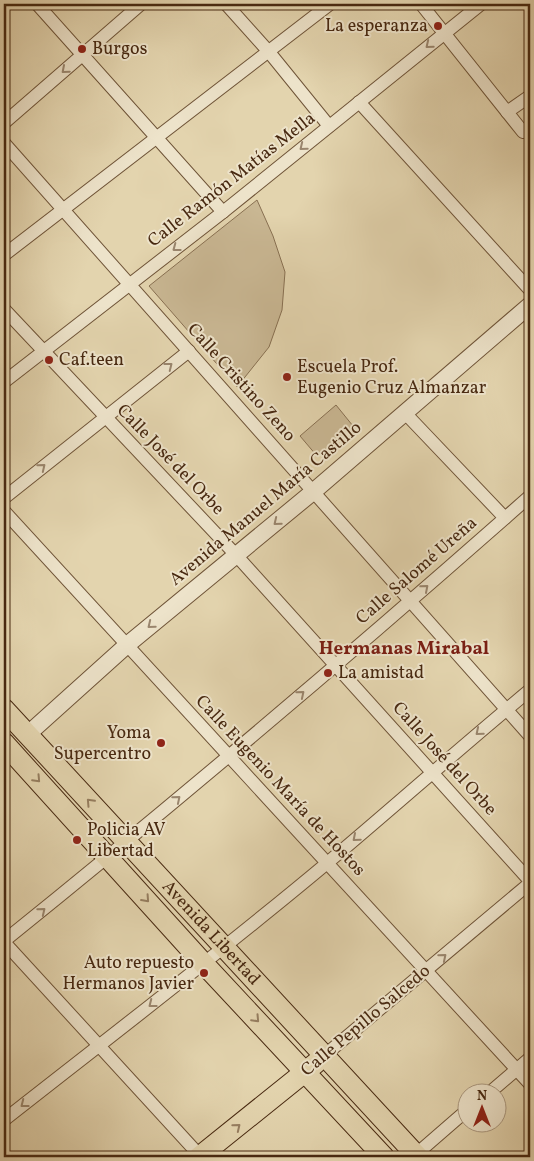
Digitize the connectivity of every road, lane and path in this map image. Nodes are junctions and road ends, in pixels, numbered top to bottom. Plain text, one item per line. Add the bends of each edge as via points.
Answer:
1 (37, 4) edge
2 (141, 4) edge
3 (226, 4) edge
4 (330, 4) edge
5 (421, 4) edge
6 (481, 4) edge
7 (444, 33) junction
8 (269, 52) junction
9 (83, 55) junction
10 (530, 96) edge
11 (360, 102) junction
12 (507, 112) junction
13 (4, 123) edge
14 (329, 126) junction
15 (524, 132) dead end
16 (157, 137) junction
17 (4, 143) edge
18 (62, 209) junction
19 (223, 212) junction
20 (4, 255) edge
21 (129, 284) junction
22 (530, 290) edge
23 (530, 305) edge
24 (4, 309) edge
25 (189, 351) junction
26 (42, 352) junction
27 (4, 382) edge
28 (405, 413) junction
29 (105, 417) junction
30 (314, 491) junction
31 (530, 496) edge
32 (4, 498) edge
33 (4, 512) edge
34 (505, 518) junction
35 (236, 555) junction
36 (409, 602) junction
37 (127, 645) junction
38 (335, 665) junction
39 (530, 690) edge
40 (4, 709) edge
41 (507, 709) junction
42 (27, 735) junction
43 (530, 736) edge
44 (6, 750) edge
45 (228, 755) junction
46 (432, 772) junction
47 (127, 842) junction
48 (108, 857) junction
49 (327, 863) junction
50 (530, 882) edge
51 (4, 942) edge
52 (224, 947) junction
53 (204, 964) junction
54 (426, 971) junction
55 (98, 1046) junction
56 (325, 1056) junction
57 (530, 1058) edge
58 (517, 1069) junction
59 (305, 1072) junction
60 (500, 1084) edge
61 (530, 1084) edge
62 (4, 1120) edge
63 (456, 1121) edge
64 (416, 1156) edge
65 (200, 1157) edge
66 (384, 1157) edge

1 - 9 street
2 - 9 street
3 - 8 street
4 - 8 street
5 - 7 street
6 - 7 street, Calle Ramón Matías Mella
7 -> 11 street, Calle Ramón Matías Mella
7 - 12 street
8 - 14 street
8 - 16 street
9 -> 13 street
9 - 16 street
10 - 12 street
11 - 14 street, Calle Ramón Matías Mella
11 - 22 street
12 - 15 street
14 -> 19 street, Calle Ramón Matías Mella
16 - 18 street
16 - 19 street
17 - 18 street, Calle Cristino Zeno
18 - 20 street
18 - 21 street, Calle Cristino Zeno
19 -> 21 street, Calle Ramón Matías Mella
21 - 25 street, Calle Cristino Zeno
21 - 26 street, Calle Ramón Matías Mella
23 - 28 street, Avenida Manuel María Castillo
24 - 26 street, Calle José del Orbe
29 -> 25 street
25 - 30 street, Calle Cristino Zeno
26 - 27 street, Calle Ramón Matías Mella
26 - 29 street, Calle José del Orbe
28 - 30 street, Avenida Manuel María Castillo
28 - 34 street
32 -> 29 street
29 - 35 street, Calle José del Orbe
30 -> 35 street, Avenida Manuel María Castillo
30 - 36 street, Calle Cristino Zeno
31 - 34 street, Calle Salomé Ureña
33 - 37 street, Calle Eugenio María de Hostos
36 -> 34 street, Calle Salomé Ureña
35 -> 37 street, Avenida Manuel María Castillo
35 - 38 street, Calle José del Orbe
36 - 38 street, Calle Salomé Ureña
36 - 41 street, Calle Cristino Zeno
37 - 42 street, Avenida Manuel María Castillo
37 - 45 street, Calle Eugenio María de Hostos
45 -> 38 street, Calle Salomé Ureña
38 - 46 street, Calle José del Orbe
39 - 41 street
40 - 42 main road, Avenida Libertad
41 - 43 street, Calle Cristino Zeno
41 -> 46 street
42 - 44 main road
47 -> 42 main road, Avenida Libertad
44 -> 48 main road, Avenida Libertad
47 -> 45 street, Calle Salomé Ureña
45 - 49 street, Calle Eugenio María de Hostos
46 -> 49 street
46 - 50 street, Calle José del Orbe
47 - 48 street, Calle Salomé Ureña
47 - 52 main road, Avenida Libertad
51 -> 48 street, Calle Salomé Ureña
48 -> 53 main road, Avenida Libertad
49 - 52 street
49 - 54 street, Calle Eugenio María de Hostos
54 -> 50 street, Calle Pepillo Salcedo
51 - 55 street
52 - 53 street
52 - 56 main road, Avenida Libertad
53 -> 55 street
53 -> 59 main road, Avenida Libertad
54 - 56 street, Calle Pepillo Salcedo
54 - 58 street, Calle Eugenio María de Hostos
55 -> 62 street
55 - 65 street
56 - 59 main road, Calle Pepillo Salcedo
56 - 64 main road, Avenida Libertad
57 - 58 street
58 - 60 street
58 - 61 street, Calle Eugenio María de Hostos
65 -> 59 main road, Calle Pepillo Salcedo
59 - 66 main road, Avenida Libertad
63 - 64 street

